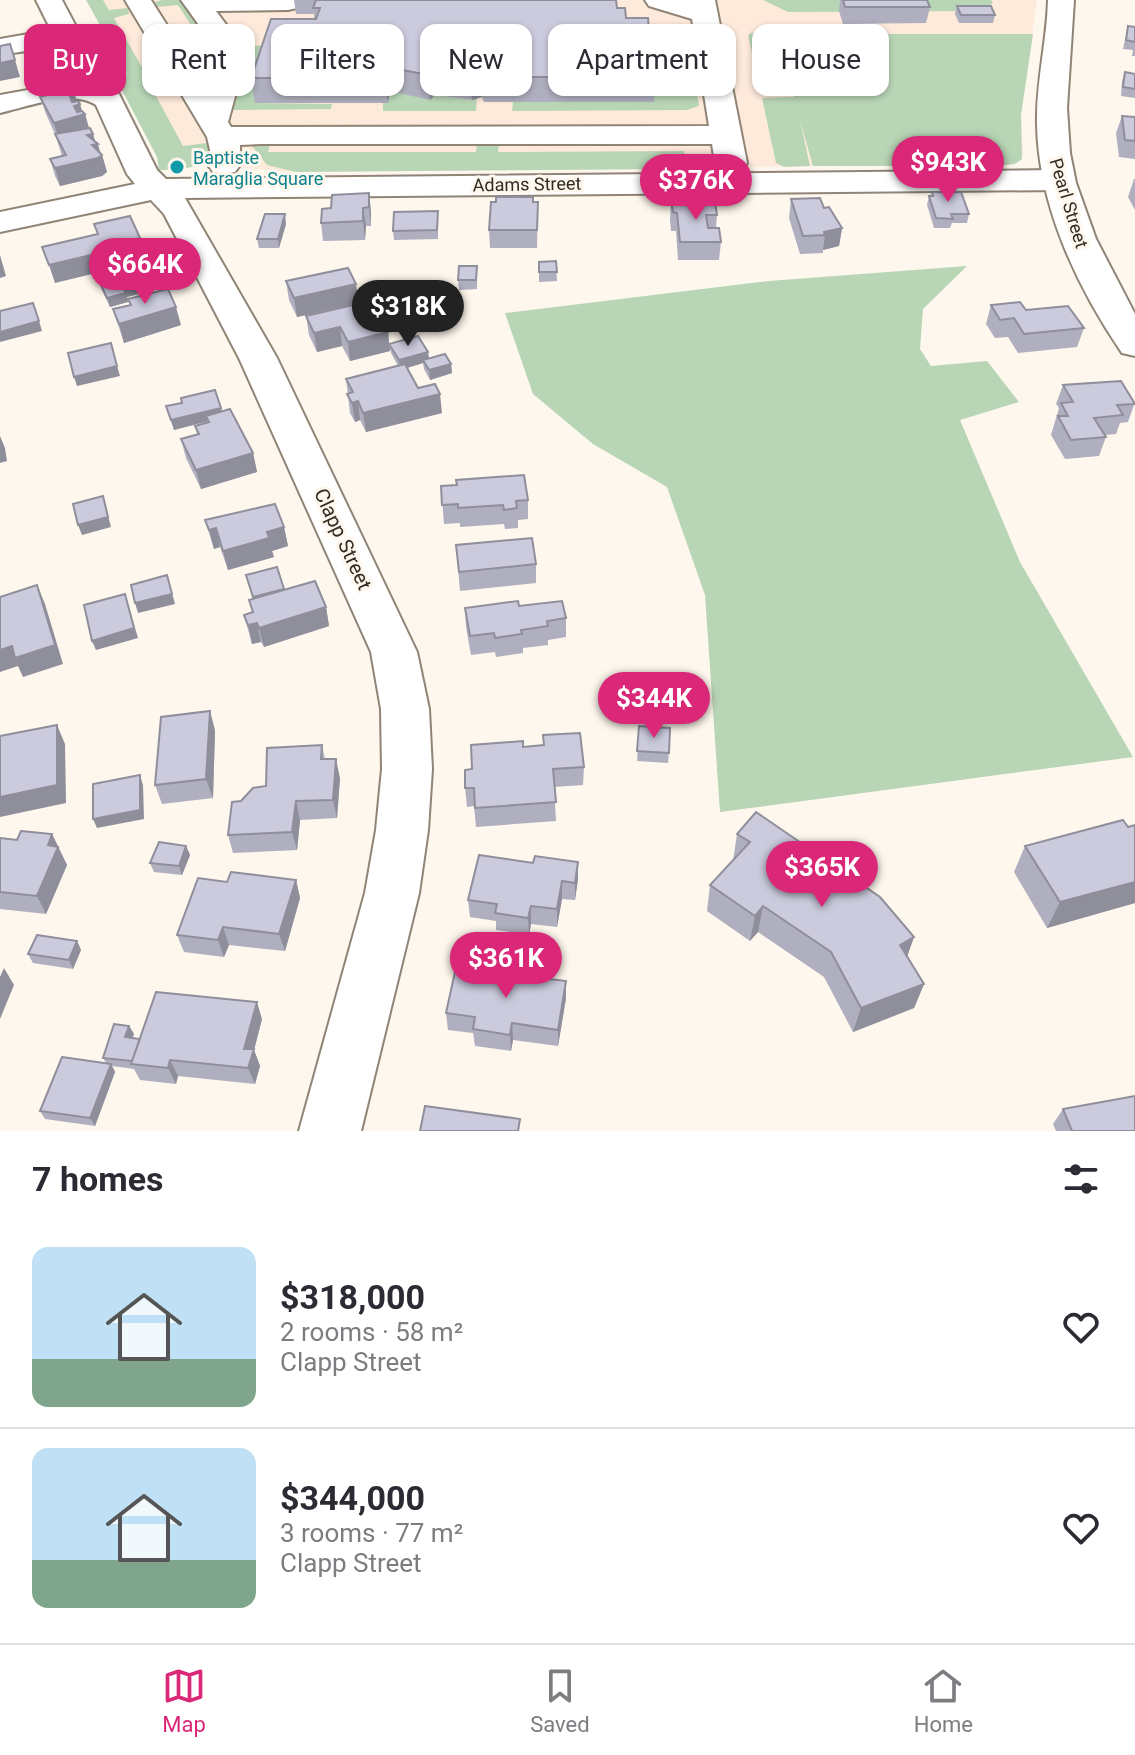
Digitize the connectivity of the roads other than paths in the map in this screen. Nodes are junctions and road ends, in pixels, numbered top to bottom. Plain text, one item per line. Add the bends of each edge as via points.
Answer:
1 (49, 0) edge
2 (138, 0) edge
3 (658, 0) edge
4 (1061, 0) edge
5 (195, 2) edge
6 (288, 2) dead end
7 (703, 7) edge
8 (62, 24) edge
9 (24, 34) edge
10 (0, 36) edge
11 (24, 41) edge
12 (0, 47) edge
13 (0, 104) edge
14 (217, 130) junction
15 (731, 161) junction
16 (1058, 180) junction
17 (215, 187) junction
18 (159, 189) junction
19 (0, 222) edge
20 (1135, 345) edge
21 (330, 1131) edge

1 - 8 street
2 - 14 street
3 - 7 street
4 - 16 street, Pearl Street via 1062,36 1051,118
5 - 6 street
5 - 14 street via 233,53
7 - 15 street
9 - 10 street
11 - 12 street
13 - 18 street, Clapp Street via 78,90 105,96 143,174
14 - 15 street
14 - 17 street via 225,158
15 - 16 street, Adams Street
15 - 17 street, Adams Street
16 - 20 street, Pearl Street via 1080,246
17 - 18 street, Adams Street
18 - 19 street, Adams Street
18 - 21 street, Clapp Street via 178,210 258,358 381,619 404,685 403,826 387,911

